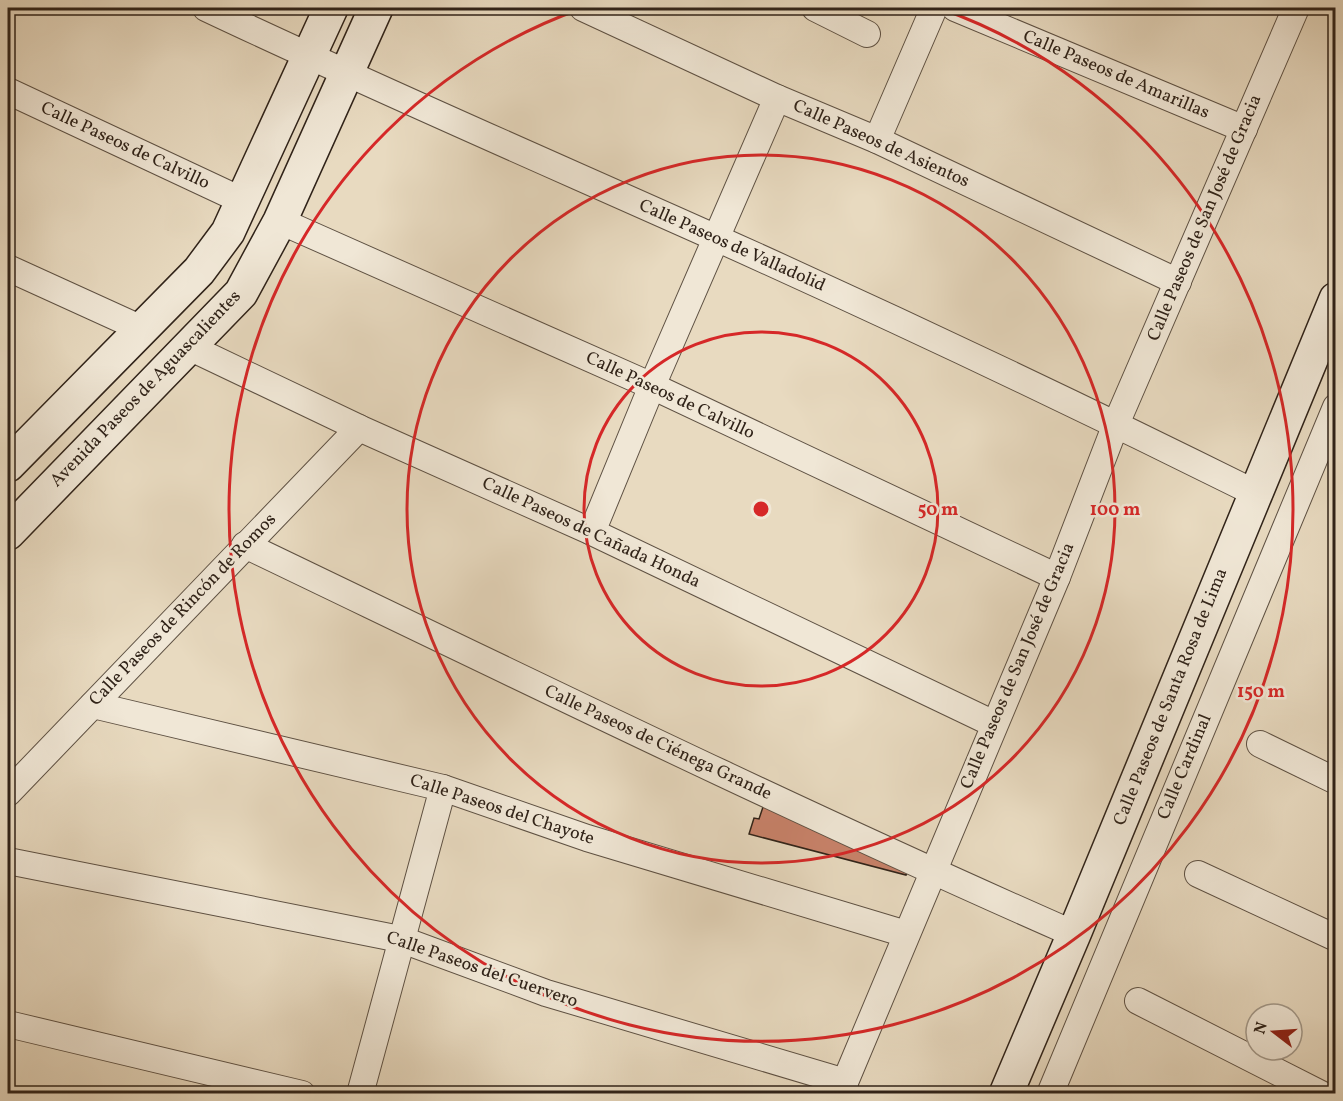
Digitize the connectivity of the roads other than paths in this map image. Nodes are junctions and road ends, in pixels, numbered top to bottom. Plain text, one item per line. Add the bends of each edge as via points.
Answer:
1 (206, 8) edge
2 (332, 8) edge
3 (376, 8) edge
4 (583, 8) edge
5 (815, 8) edge
6 (934, 8) edge
7 (955, 8) edge
8 (1296, 8) edge
9 (867, 34) dead end
10 (309, 57) junction
11 (346, 74) junction
12 (8, 91) edge
13 (777, 98) junction
14 (1244, 129) junction
15 (877, 140) junction
16 (243, 201) junction
17 (280, 221) junction
18 (717, 238) junction
19 (8, 268) edge
20 (1178, 282) junction
21 (1335, 299) edge
22 (142, 329) junction
23 (187, 346) junction
24 (652, 386) junction
25 (1335, 407) edge
26 (1116, 424) junction
27 (359, 428) junction
28 (8, 465) edge
29 (1255, 493) junction
30 (592, 532) junction
31 (8, 533) edge
32 (245, 546) junction
33 (1056, 577) junction
34 (93, 705) junction
35 (994, 724) junction
36 (1260, 744) dead end
37 (1335, 781) edge
38 (443, 788) junction
39 (8, 793) edge
40 (8, 861) edge
41 (932, 872) junction
42 (1198, 874) dead end
43 (906, 934) junction
44 (1074, 934) junction
45 (1335, 938) edge
46 (400, 939) junction
47 (1138, 1001) dead end
48 (8, 1024) edge
49 (842, 1088) edge
50 (302, 1094) edge
51 (360, 1094) edge
52 (1006, 1094) edge
53 (1050, 1094) edge
54 (1321, 1094) edge

1 - 10 street, Calle Paseos de Valladolid
2 - 10 street
3 - 11 street, Avenida Paseos de Aguascalientes
4 - 13 street, Calle Paseos de Asientos
5 - 9 street
6 - 15 street
7 - 14 street, Calle Paseos de Amarillas
8 - 14 street, Calle Paseos de San José de Gracia
10 - 11 street, Calle Paseos de Valladolid
10 - 16 street
11 - 17 street, Avenida Paseos de Aguascalientes
11 - 18 street, Calle Paseos de Valladolid
12 - 16 street, Calle Paseos de Calvillo
13 - 15 street, Calle Paseos de Asientos
13 - 18 street
14 - 20 street, Calle Paseos de San José de Gracia
15 - 20 street, Calle Paseos de Asientos
16 - 22 street via 228,232 199,271
17 - 23 street, Avenida Paseos de Aguascalientes via 241,292
17 - 24 street, Calle Paseos de Calvillo
18 - 24 street
18 - 26 street, Calle Paseos de Valladolid
19 - 22 street
20 - 26 street, Calle Paseos de San José de Gracia
21 - 29 street, Calle Paseos de Santa Rosa de Lima
22 - 28 street
23 - 27 street, Calle Paseos de Cañada Honda
23 - 31 street, Avenida Paseos de Aguascalientes
24 - 30 street
24 - 33 street, Calle Paseos de Calvillo
25 - 53 street, Calle Cardinal
26 - 29 street, Calle Paseos de Valladolid
26 - 33 street, Calle Paseos de San José de Gracia
27 - 30 street, Calle Paseos de Cañada Honda
27 - 32 street, Calle Paseos de Rincón de Romos
29 - 44 street, Calle Paseos de Santa Rosa de Lima
30 - 35 street, Calle Paseos de Cañada Honda
32 - 34 street, Calle Paseos de Rincón de Romos
32 - 41 street, Calle Paseos de Ciénega Grande
33 - 35 street, Calle Paseos de San José de Gracia
34 - 38 street, Calle Paseos del Chayote
34 - 39 street, Calle Paseos de Rincón de Romos
35 - 41 street, Calle Paseos de San José de Gracia
36 - 37 street
38 - 43 street, Calle Paseos del Chayote via 587,838
38 - 46 street
40 - 46 street, Calle Paseos del Cuervero
41 - 43 street, Calle Paseos de San José de Gracia
41 - 44 street, Calle Paseos de Ciénega Grande
42 - 45 street
43 - 49 street, Calle Paseos de San José de Gracia
44 - 52 street, Calle Paseos de Santa Rosa de Lima
46 - 49 street, Calle Paseos del Cuervero via 546,993
46 - 51 street
47 - 54 street
48 - 50 street

